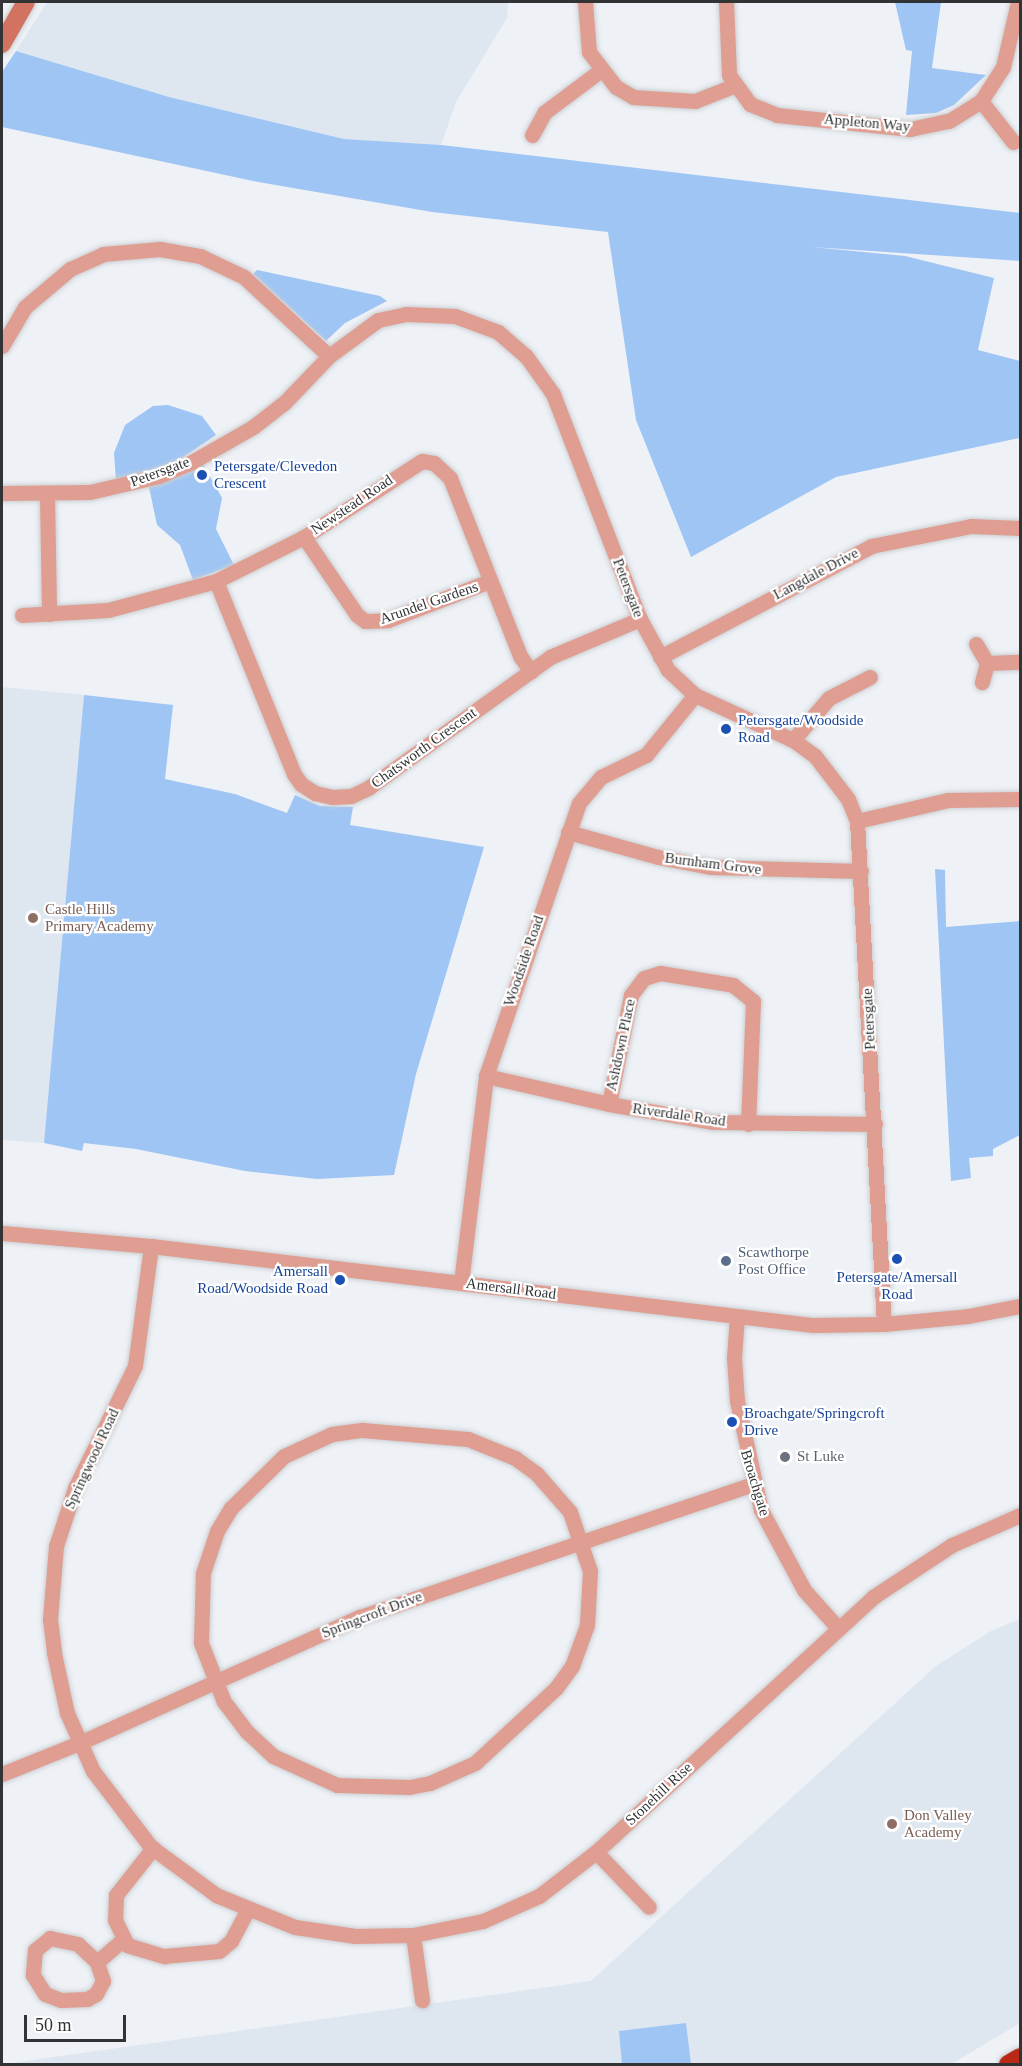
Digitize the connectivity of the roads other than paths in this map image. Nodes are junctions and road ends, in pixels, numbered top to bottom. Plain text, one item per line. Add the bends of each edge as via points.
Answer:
1 (26, 2) edge
2 (585, 2) edge
3 (726, 2) edge
4 (1018, 2) edge
5 (2, 44) edge
6 (600, 70) junction
7 (733, 86) junction
8 (981, 101) junction
9 (532, 135) dead end
10 (1013, 142) dead end
11 (2, 346) edge
12 (329, 356) junction
13 (2, 493) edge
14 (46, 495) junction
15 (1020, 528) edge
16 (304, 537) junction
17 (216, 581) junction
18 (490, 581) junction
19 (49, 614) junction
20 (22, 615) dead end
21 (640, 619) junction
22 (976, 645) dead end
23 (660, 657) junction
24 (1020, 662) edge
25 (987, 663) junction
26 (531, 671) junction
27 (870, 677) dead end
28 (982, 682) dead end
29 (695, 695) junction
30 (793, 740) junction
31 (1020, 798) edge
32 (857, 821) junction
33 (568, 831) junction
34 (861, 871) junction
35 (486, 1076) junction
36 (609, 1104) junction
37 (748, 1124) junction
38 (875, 1124) junction
39 (2, 1233) edge
40 (151, 1246) junction
41 (461, 1283) junction
42 (1020, 1306) edge
43 (737, 1316) junction
44 (884, 1324) junction
45 (753, 1484) junction
46 (1020, 1515) edge
47 (583, 1542) junction
48 (838, 1628) junction
49 (215, 1682) junction
50 (79, 1743) junction
51 (2, 1774) edge
52 (153, 1848) junction
53 (597, 1852) junction
54 (649, 1907) dead end
55 (247, 1911) junction
56 (413, 1935) junction
57 (123, 1939) junction
58 (97, 1962) junction
59 (422, 2000) dead end
60 (1020, 2057) edge
61 (1008, 2064) edge

1 - 5 street
2 - 6 street via 589,51
3 - 7 street via 726,63
4 - 8 street, Appleton Way via 1003,67
6 - 7 street via 616,87 647,100 695,101
6 - 9 street via 544,112
7 - 8 street, Appleton Way via 750,104 777,115 910,129 949,122
8 - 10 street
11 - 12 street via 25,307 70,269 103,254 160,249 200,255 244,277
12 - 14 street, Petersgate via 284,403 253,428 190,463 114,488
12 - 21 street, Petersgate via 378,320 406,315 456,316 498,332 526,356 553,394
13 - 14 street, Petersgate
14 - 19 street
15 - 23 street, Langdale Drive via 971,526 871,546
16 - 17 street, Newstead Road
16 - 18 street, Arundel Gardens via 365,621 388,620
16 - 18 street, Newstead Road via 413,464 434,463 450,478
17 - 19 street, Newstead Road via 108,610
17 - 26 street, Chatsworth Crescent via 294,774 315,793 351,796 368,788
18 - 26 street, Newstead Road via 520,656
19 - 20 street, Newstead Road
21 - 23 street, Petersgate
21 - 26 street, Chatsworth Crescent via 582,642
22 - 25 street
23 - 29 street, Petersgate
24 - 25 street
25 - 28 street
27 - 30 street via 829,698
29 - 30 street, Petersgate
29 - 33 street, Woodside Road via 646,755 601,777 589,788
30 - 32 street, Petersgate via 815,756 835,779
31 - 32 street via 948,800
32 - 34 street, Petersgate
33 - 34 street, Burnham Grove via 649,855 711,867
33 - 35 street, Woodside Road
34 - 38 street, Petersgate
35 - 36 street, Riverdale Road
35 - 41 street, Woodside Road
36 - 37 street, Riverdale Road
36 - 37 street, Ashdown Place via 631,995 644,978 660,973 733,985 753,1001
37 - 38 street, Riverdale Road
38 - 44 street, Petersgate
39 - 40 street, Amersall Road
40 - 41 street, Amersall Road
40 - 50 street, Springwood Road via 135,1365 75,1488 56,1546 50,1619 67,1713
41 - 43 street, Amersall Road
42 - 44 street, Amersall Road via 968,1316
43 - 44 street, Amersall Road via 813,1324
43 - 45 street, Broachgate via 737,1401
45 - 47 street, Springcroft Drive
45 - 48 street, Broachgate via 765,1519 804,1590
46 - 48 street, Stonehill Rise via 952,1545 908,1570
47 - 49 street, Springcroft Drive via 360,1617
47 - 49 street via 591,1596 588,1625 572,1666 546,1700 496,1746 475,1763 430,1783 361,1788 337,1785 292,1767 247,1732 224,1702
47 - 49 street via 570,1512 536,1473 489,1445 468,1439 380,1430 332,1434 284,1456 265,1470 238,1499 217,1531 202,1573 199,1622 201,1643
48 - 53 street, Stonehill Rise
49 - 50 street, Springcroft Drive
50 - 51 street, Springcroft Drive
50 - 52 street, Stonehill Rise via 103,1787
52 - 55 street, Stonehill Rise via 186,1876
52 - 57 street via 116,1895 115,1920
53 - 54 street
53 - 56 street, Stonehill Rise via 539,1896 511,1911 450,1930
55 - 56 street, Stonehill Rise via 295,1927 332,1933
55 - 57 street via 231,1941 219,1951 164,1956 135,1950
56 - 59 street
57 - 58 street
58 - 58 street via 103,1981 96,1994 87,1999 61,2000 45,1994 33,1975 35,1950 50,1938 78,1944
60 - 61 highway

